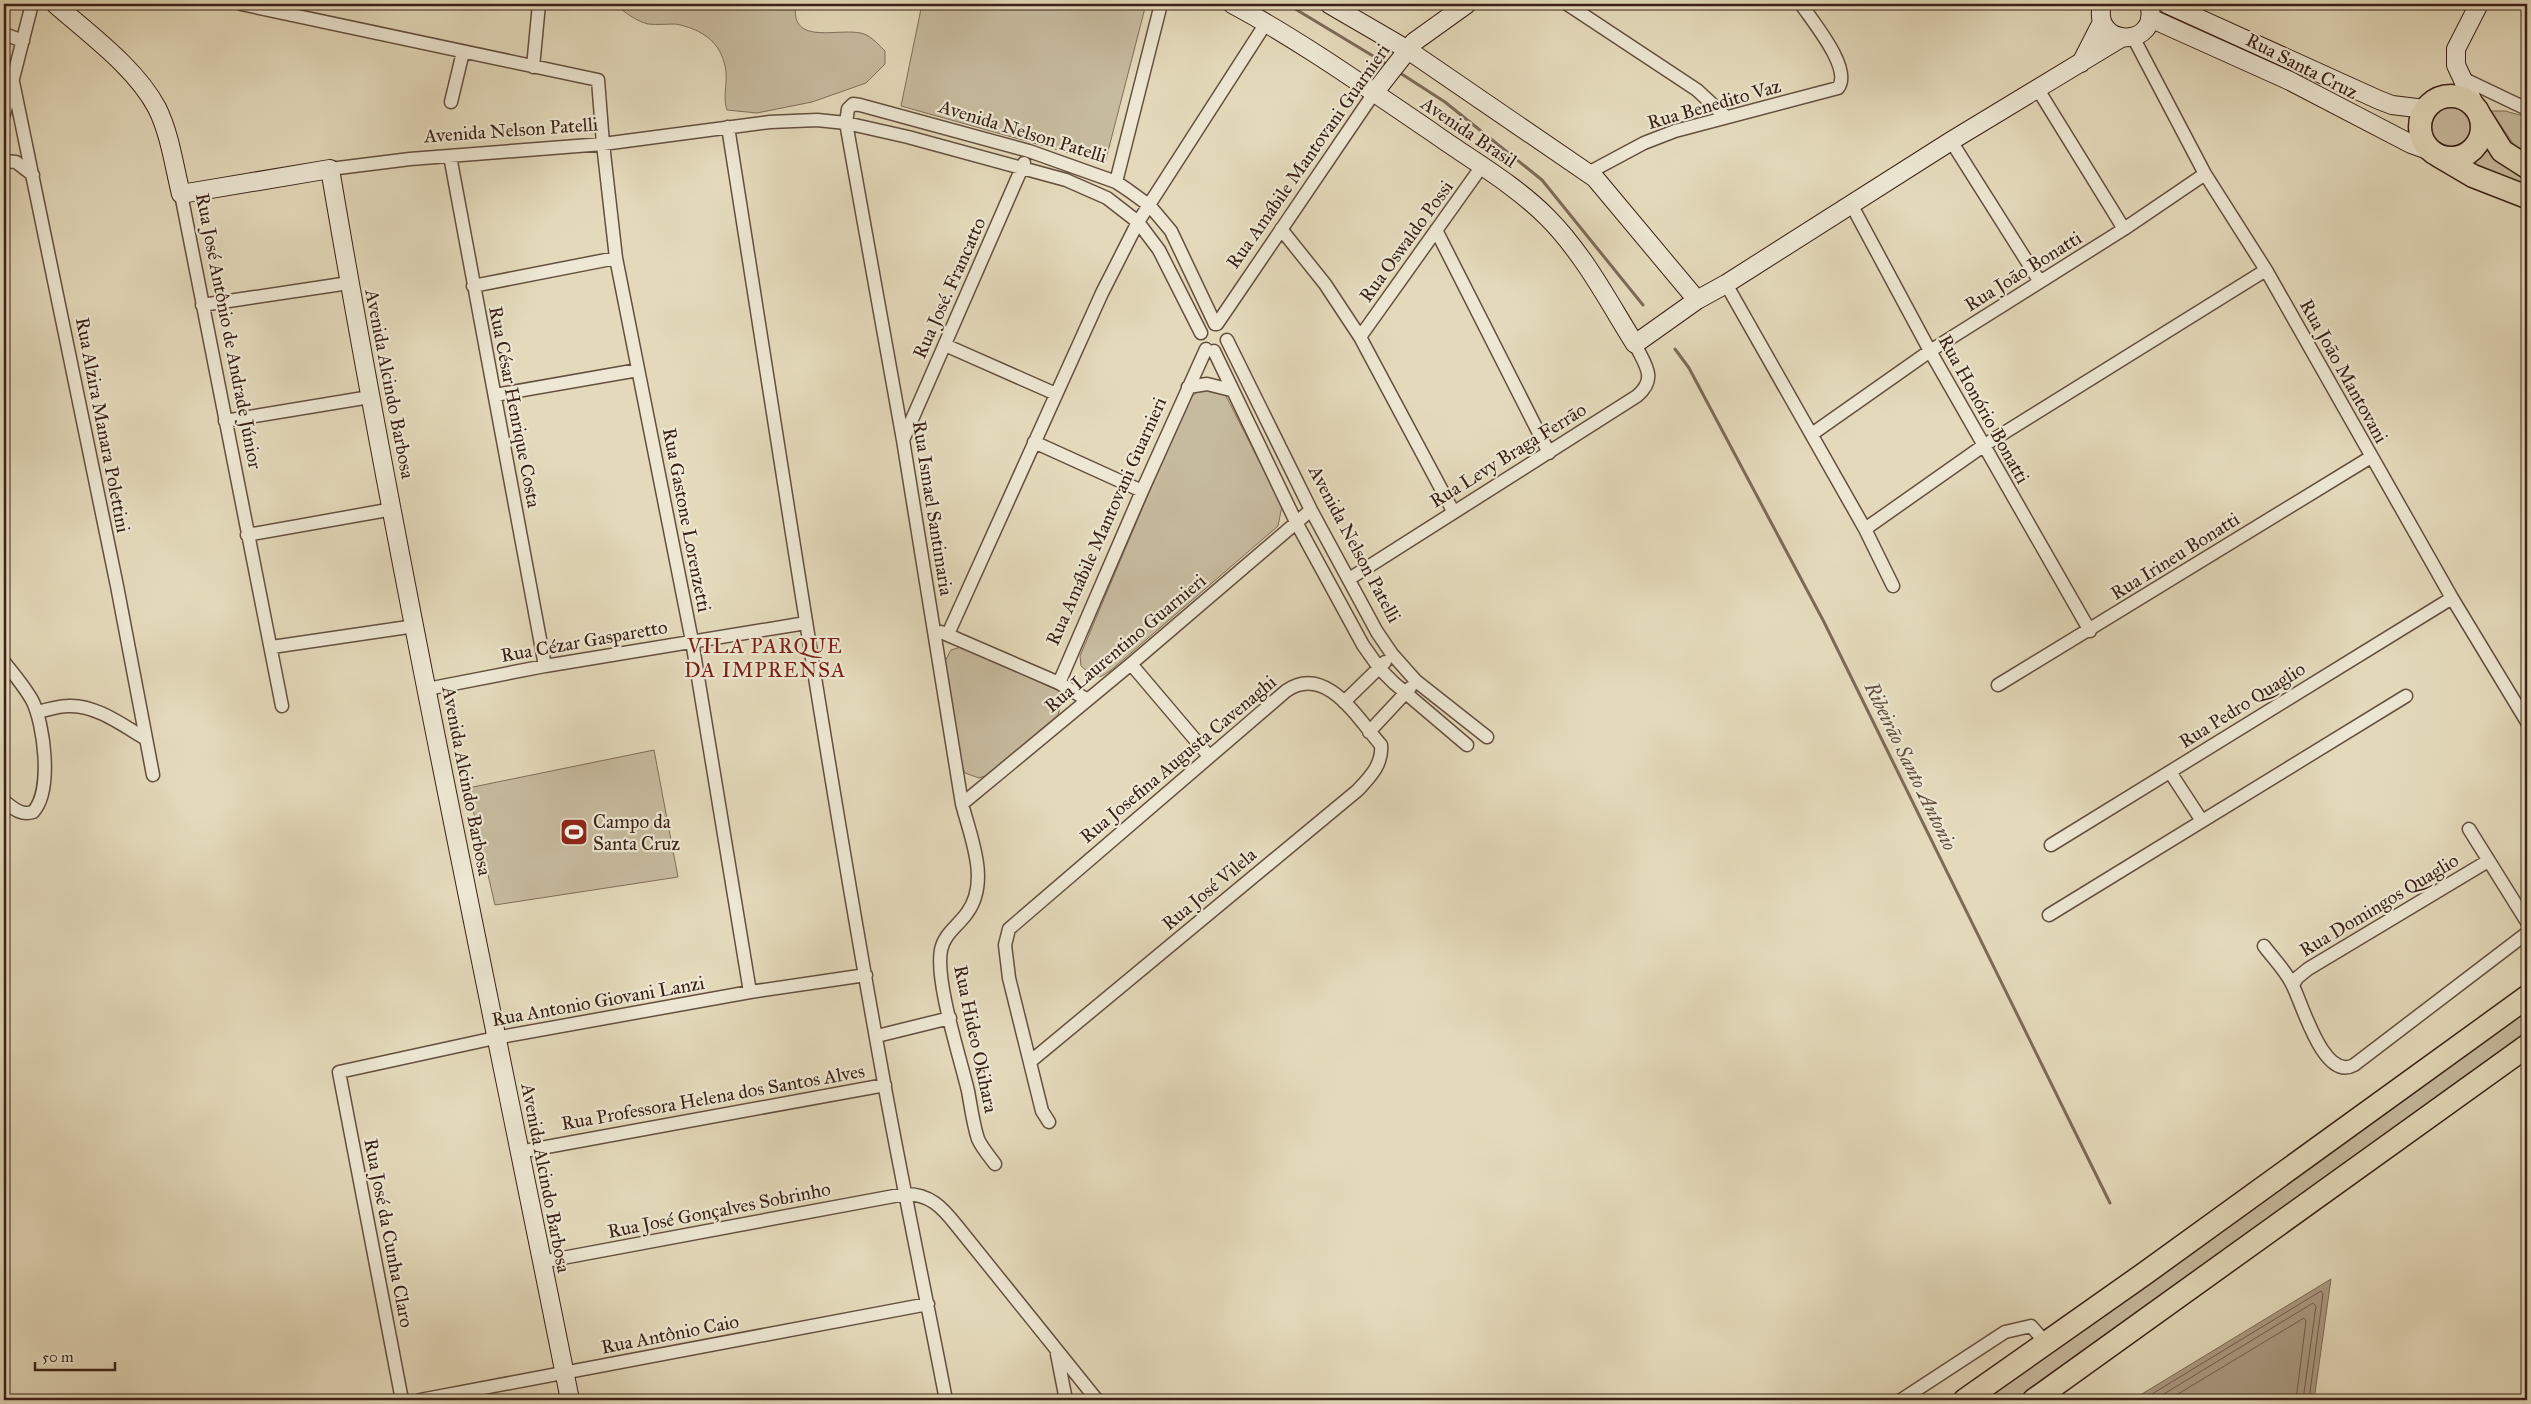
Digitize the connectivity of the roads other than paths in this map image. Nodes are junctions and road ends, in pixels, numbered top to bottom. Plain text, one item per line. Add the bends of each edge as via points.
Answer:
1 (32, 4) edge
2 (55, 4) edge
3 (241, 4) edge
4 (539, 4) edge
5 (1161, 4) edge
6 (1232, 4) edge
7 (1330, 4) edge
8 (1467, 4) edge
9 (1567, 4) edge
10 (1801, 4) edge
11 (2102, 4) edge
12 (2167, 4) edge
13 (2479, 4) edge
14 (2150, 11) edge
15 (2102, 22) junction
16 (1266, 23) junction
17 (2228, 31) junction
18 (4, 34) edge
19 (2127, 37) junction
20 (23, 41) junction
21 (2221, 49) junction
22 (463, 52) junction
23 (1404, 55) junction
24 (2080, 63) junction
25 (534, 67) junction
26 (2462, 78) junction
27 (13, 82) junction
28 (2037, 88) junction
29 (1376, 91) junction
30 (451, 102) dead end
31 (2425, 109) junction
32 (2527, 109) edge
33 (2479, 112) junction
34 (4, 114) edge
35 (1726, 117) junction
36 (846, 123) junction
37 (728, 127) junction
38 (1951, 141) junction
39 (603, 144) junction
40 (1029, 151) junction
41 (2434, 152) junction
42 (450, 156) junction
43 (4, 161) edge
44 (1482, 166) junction
45 (1022, 168) junction
46 (2527, 168) edge
47 (330, 169) junction
48 (1588, 173) junction
49 (2205, 174) junction
50 (34, 175) junction
51 (1116, 182) junction
52 (181, 194) junction
53 (2527, 197) edge
54 (1851, 204) junction
55 (1150, 206) junction
56 (1138, 222) junction
57 (1282, 229) junction
58 (2124, 229) junction
59 (1436, 230) junction
60 (616, 258) junction
61 (2266, 270) junction
62 (2040, 282) junction
63 (349, 284) junction
64 (1726, 284) junction
65 (473, 286) junction
66 (1697, 300) junction
67 (202, 305) junction
68 (1216, 324) junction
69 (1201, 333) junction
70 (1360, 337) junction
71 (1227, 340) junction
72 (1635, 344) junction
73 (946, 345) junction
74 (1210, 350) junction
75 (1930, 352) junction
76 (638, 370) junction
77 (1188, 388) junction
78 (1231, 390) junction
79 (1056, 394) junction
80 (495, 395) junction
81 (370, 396) junction
82 (225, 421) junction
83 (1812, 434) junction
84 (903, 440) junction
85 (1034, 442) junction
86 (1983, 446) junction
87 (1549, 453) junction
88 (2371, 456) junction
89 (1142, 491) junction
90 (393, 509) junction
91 (1311, 510) junction
92 (1453, 511) junction
93 (1296, 522) junction
94 (1865, 529) junction
95 (247, 535) junction
96 (1349, 579) junction
97 (1893, 586) dead end
98 (2452, 598) junction
99 (806, 623) junction
100 (415, 626) junction
101 (934, 629) junction
102 (2090, 631) junction
103 (948, 634) junction
104 (692, 641) junction
105 (272, 647) junction
106 (1392, 654) junction
107 (4, 662) edge
108 (1131, 664) junction
109 (545, 666) junction
110 (1380, 669) junction
111 (1416, 681) junction
112 (1059, 683) junction
113 (1998, 685) dead end
114 (427, 688) junction
115 (1405, 694) junction
116 (2406, 696) dead end
117 (1086, 699) junction
118 (1344, 702) junction
119 (282, 706) dead end
120 (37, 712) junction
121 (2527, 722) edge
122 (1370, 732) junction
123 (1487, 737) dead end
124 (146, 739) junction
125 (1467, 745) dead end
126 (1209, 756) junction
127 (2170, 772) junction
128 (153, 775) dead end
129 (4, 801) edge
130 (962, 804) junction
131 (2202, 821) junction
132 (2469, 829) dead end
133 (2051, 845) dead end
134 (2488, 861) junction
135 (976, 898) joint
136 (2049, 915) dead end
137 (2527, 922) edge
138 (2527, 933) edge
139 (2264, 946) dead end
140 (866, 975) junction
141 (2293, 985) junction
142 (750, 992) junction
143 (2527, 998) edge
144 (950, 1018) junction
145 (876, 1036) junction
146 (496, 1038) junction
147 (2527, 1046) edge
148 (1031, 1061) junction
149 (339, 1072) joint
150 (885, 1085) junction
151 (1049, 1122) dead end
152 (519, 1152) junction
153 (996, 1164) dead end
154 (905, 1194) junction
155 (541, 1262) junction
156 (928, 1304) junction
157 (2046, 1343) junction
158 (1057, 1352) junction
159 (564, 1373) junction
160 (402, 1400) edge
161 (420, 1400) edge
162 (570, 1400) edge
163 (946, 1400) edge
164 (1066, 1400) edge
165 (1097, 1400) edge
166 (1901, 1400) edge
167 (1965, 1400) edge
168 (2034, 1400) edge

1 - 20 street
2 - 52 main road, Rua José Antônio de Andrade Júnior via 119,62 151,99 167,134
3 - 22 street
4 - 25 street
5 - 51 street
6 - 16 main road, Avenida Brasil
7 - 23 main road, Avenida Brasil
8 - 23 main road, Rua Amábile Mantovani Guarnieri via 1421,36
9 - 35 street via 1697,90
10 - 35 street, Rua Benedito Vaz via 1833,52 1842,72 1842,84 1830,92
11 - 15 main road
12 - 17 main road, Rua Santa Cruz
13 - 26 main road via 2456,49 2456,65
14 - 19 main road via 2145,30
14 - 21 main road, Rua Santa Cruz
15 - 19 main road via 2113,34
15 - 24 main road
16 - 29 main road, Avenida Brasil
16 - 55 street
17 - 21 main road
17 - 31 main road, Rua Santa Cruz via 2378,100
18 - 20 street
19 - 24 main road
19 - 49 street, Rua João Mantovani
20 - 27 street
21 - 41 main road, Rua Santa Cruz
22 - 25 street
22 - 30 street
23 - 29 main road, Rua Amábile Mantovani Guarnieri
23 - 48 main road, Avenida Brasil
24 - 28 main road
25 - 39 street, Rua Gastone Lorenzetti via 598,80
26 - 32 street
26 - 33 main road
27 - 34 street
27 - 50 street, Rua Alzira Manara Polettini
28 - 38 main road
28 - 58 street
29 - 44 main road, Avenida Brasil
29 - 57 street, Rua Amábile Mantovani Guarnieri
31 - 33 highway via 2432,102 2450,95 2469,101
31 - 41 highway via 2421,118 2422,137
33 - 41 highway via 2482,134 2467,154 2451,158
33 - 46 highway via 2502,150
35 - 48 street, Rua Benedito Vaz via 1668,134
36 - 37 street, Avenida Nelson Patelli via 793,120
36 - 40 street, Avenida Nelson Patelli via 848,109 857,104
36 - 45 street, Avenida Nelson Patelli
36 - 84 street, Rua Ismael Santimaria
37 - 39 street, Avenida Nelson Patelli
37 - 99 street
38 - 54 main road
38 - 62 street
39 - 42 street, Avenida Nelson Patelli
39 - 60 street, Rua Gastone Lorenzetti
40 - 45 street, Rua José. Francatto
40 - 51 street, Avenida Nelson Patelli
41 - 53 highway via 2473,176
42 - 47 street, Avenida Nelson Patelli
42 - 65 street, Rua César Henrique Costa
43 - 50 street via 16,162
44 - 59 street, Rua Oswaldo Possi
44 - 72 main road, Avenida Brasil via 1529,201 1562,233
45 - 56 street, Avenida Nelson Patelli via 1084,187 1107,198
45 - 73 street, Rua José. Francatto
47 - 52 main road, Avenida Nelson Patelli
47 - 63 main road, Avenida Alcindo Barbosa
48 - 66 main road, Avenida Brasil
49 - 58 street, Rua João Bonatti
49 - 61 street, Rua João Mantovani
50 - 124 street, Rua Alzira Manara Polettini
51 - 55 street, Avenida Nelson Patelli
52 - 67 street, Rua José Antônio de Andrade Júnior
54 - 64 main road
54 - 75 street, Rua Honório Bonatti
55 - 56 street
55 - 68 street, Avenida Nelson Patelli via 1171,232
56 - 69 street, Avenida Nelson Patelli via 1169,268
56 - 79 street
57 - 68 street, Rua Amábile Mantovani Guarnieri
57 - 70 street via 1325,284
58 - 62 street, Rua João Bonatti
59 - 70 street, Rua Oswaldo Possi
59 - 87 street
60 - 65 street
60 - 76 street, Rua Gastone Lorenzetti
61 - 86 street
61 - 88 street, Rua João Mantovani
62 - 75 street, Rua João Bonatti
63 - 67 street
63 - 81 main road, Avenida Alcindo Barbosa
64 - 66 main road
64 - 83 street
65 - 80 street, Rua César Henrique Costa
66 - 72 main road
67 - 82 street, Rua José Antônio de Andrade Júnior
68 - 69 street
68 - 71 street via 1224,330
69 - 74 street via 1200,341
70 - 92 street
71 - 74 street via 1221,349
71 - 91 street, Avenida Nelson Patelli
72 - 87 street, Rua Levy Braga Ferrão via 1649,376 1644,390
73 - 79 street
73 - 84 street, Rua José. Francatto
74 - 77 street, Rua Amábile Mantovani Guarnieri
74 - 78 street
75 - 83 street, Rua João Bonatti
75 - 86 street, Rua Honório Bonatti
76 - 80 street
76 - 104 street, Rua Gastone Lorenzetti
77 - 78 street via 1207,384
77 - 89 street, Rua Amábile Mantovani Guarnieri
78 - 93 street
79 - 85 street
80 - 109 street, Rua César Henrique Costa
81 - 82 street
81 - 90 main road, Avenida Alcindo Barbosa
82 - 95 street, Rua José Antônio de Andrade Júnior
83 - 94 street
84 - 101 street, Rua Ismael Santimaria
85 - 89 street
85 - 103 street
86 - 94 street
86 - 102 street, Rua Honório Bonatti
87 - 92 street, Rua Levy Braga Ferrão
88 - 98 street, Rua João Mantovani
88 - 102 street, Rua Irineu Bonatti
89 - 112 street, Rua Amábile Mantovani Guarnieri
90 - 95 street
90 - 100 main road, Avenida Alcindo Barbosa
91 - 93 street, Rua Laurentino Guarnieri
91 - 96 street, Avenida Nelson Patelli
92 - 96 street, Rua Levy Braga Ferrão
93 - 108 street, Rua Laurentino Guarnieri
93 - 110 street via 1363,645
94 - 97 street
95 - 105 street, Rua José Antônio de Andrade Júnior
96 - 106 street, Avenida Nelson Patelli via 1363,610
98 - 121 street, Rua João Mantovani
98 - 127 street, Rua Pedro Quaglio
99 - 104 street, Rua Cézar Gasparetto
99 - 140 street
100 - 105 street
100 - 114 main road, Avenida Alcindo Barbosa
101 - 103 street
101 - 130 street, Rua Ismael Santimaria
102 - 113 street, Rua Irineu Bonatti
103 - 112 street
104 - 109 street, Rua Cézar Gasparetto
104 - 142 street, Rua Gastone Lorenzetti
105 - 119 street, Rua José Antônio de Andrade Júnior
106 - 110 street
106 - 111 street, Avenida Nelson Patelli
107 - 120 street
108 - 117 street, Rua Laurentino Guarnieri
108 - 126 street
109 - 114 street, Rua Cézar Gasparetto
110 - 115 street
110 - 118 street
111 - 115 street
111 - 123 street, Avenida Nelson Patelli
112 - 117 street
114 - 146 main road, Avenida Alcindo Barbosa
115 - 122 street
115 - 125 street
116 - 131 street
117 - 130 street, Rua Laurentino Guarnieri
118 - 122 street, Rua Josefina Augusta Cavenaghi
118 - 126 street, Rua Josefina Augusta Cavenaghi via 1322,685 1301,682
120 - 124 street via 68,706 85,708
120 - 129 street via 44,754 42,795 33,812 19,812
122 - 148 street, Rua José Vilela via 1381,745 1382,752 1375,770 1358,790
124 - 128 street, Rua Alzira Manara Polettini
126 - 148 street, Rua Josefina Augusta Cavenaghi via 1013,924 1005,939 1005,954
127 - 131 street
127 - 133 street, Rua Pedro Quaglio
130 - 135 street, Rua Ismael Santimaria via 975,855
131 - 136 street
132 - 134 street
134 - 137 street
134 - 141 street, Rua Domingos Quaglio via 2308,969
135 - 144 street, Rua Hideo Okihara via 964,918 945,938 940,951
138 - 141 street via 2354,1065 2342,1068 2332,1063 2324,1052
139 - 141 street
140 - 142 street, Rua Antonio Giovani Lanzi
140 - 145 street
142 - 146 street, Rua Antonio Giovani Lanzi
143 - 157 highway
144 - 145 street
144 - 153 street, Rua Hideo Okihara via 978,1140
145 - 150 street
146 - 149 street, Rua Antonio Giovani Lanzi
146 - 152 main road, Avenida Alcindo Barbosa
147 - 168 highway
148 - 151 street via 1042,1111
149 - 160 street, Rua José da Cunha Claro
150 - 152 street, Rua Professora Helena dos Santos Alves
150 - 154 street
152 - 155 main road, Avenida Alcindo Barbosa
154 - 155 street, Rua José Gonçalves Sobrinho
154 - 156 street
154 - 158 street via 928,1197 947,1214
155 - 159 main road, Avenida Alcindo Barbosa
156 - 159 street, Rua Antônio Caio
156 - 163 street
157 - 166 street via 2031,1326 2005,1332
157 - 167 highway
158 - 164 street
158 - 165 street
159 - 161 street, Rua Antônio Caio
159 - 162 main road, Avenida Alcindo Barbosa

